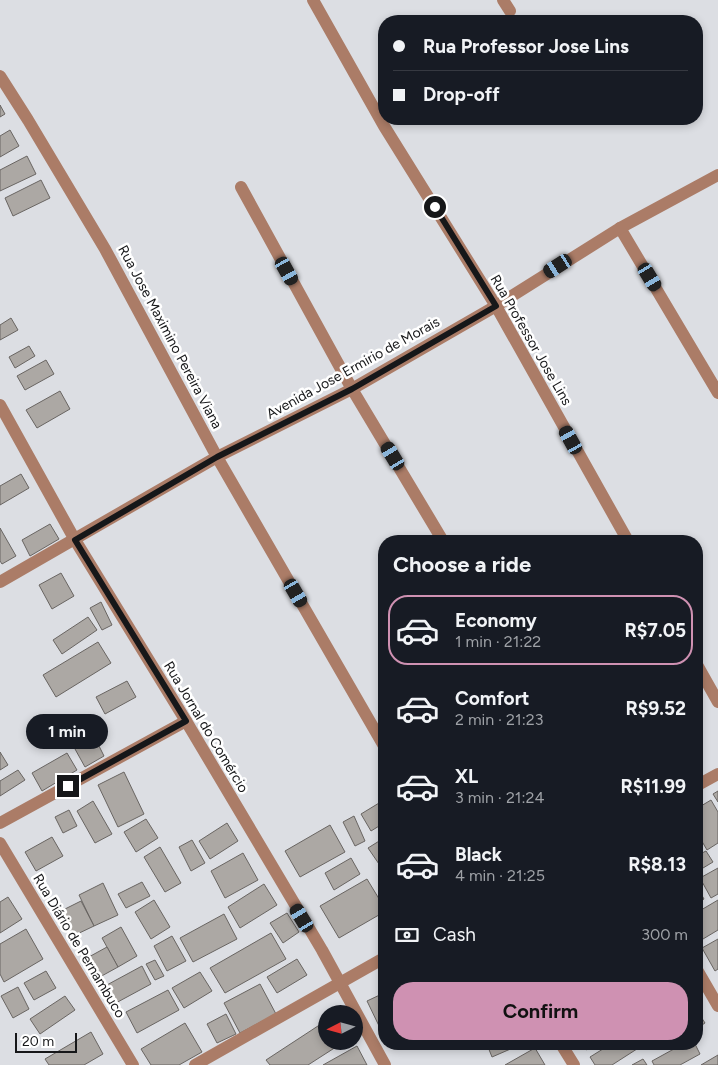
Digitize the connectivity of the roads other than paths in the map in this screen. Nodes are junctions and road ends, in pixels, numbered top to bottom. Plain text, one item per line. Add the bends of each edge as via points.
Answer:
1 (313, 0) edge
2 (0, 76) edge
3 (378, 115) edge
4 (383, 125) edge
5 (718, 175) edge
6 (241, 187) dead end
7 (620, 228) junction
8 (496, 306) junction
9 (352, 389) junction
10 (718, 392) edge
11 (0, 405) edge
12 (217, 457) junction
13 (439, 535) edge
14 (625, 535) edge
15 (75, 540) junction
16 (0, 582) edge
17 (703, 675) edge
18 (718, 702) edge
19 (186, 721) junction
20 (378, 736) edge
21 (718, 774) edge
22 (703, 782) edge
23 (0, 823) edge
24 (0, 843) edge
25 (378, 961) edge
26 (703, 980) edge
27 (340, 982) junction
28 (718, 1006) edge
29 (565, 1050) edge
30 (133, 1065) edge
31 (195, 1065) edge
32 (385, 1065) edge
33 (574, 1065) edge

1 - 3 street, Rua Professor Jose Lins
2 - 12 street, Rua Jose Maximino Pereira Viana via 106,249
4 - 8 street, Rua Professor Jose Lins
5 - 7 street, Avenida Jose Ermirio de Morais
6 - 9 street
7 - 8 street, Avenida Jose Ermirio de Morais
7 - 10 street
8 - 9 street, Avenida Jose Ermirio de Morais
8 - 14 street, Rua Professor Jose Lins
9 - 12 street, Avenida Jose Ermirio de Morais
9 - 13 street
11 - 15 street, Rua Jornal do Comércio
12 - 15 street, Avenida Jose Ermirio de Morais
12 - 20 street, Rua Jose Maximino Pereira Viana
15 - 16 street, Avenida Jose Ermirio de Morais
15 - 19 street, Rua Jornal do Comércio
17 - 18 street
19 - 23 street
19 - 27 street, Rua Jornal do Comércio
21 - 22 street
24 - 30 street, Rua Diário de Pernambuco
25 - 27 street
26 - 28 street
27 - 31 street
27 - 32 street, Rua Jornal do Comércio
29 - 33 street

